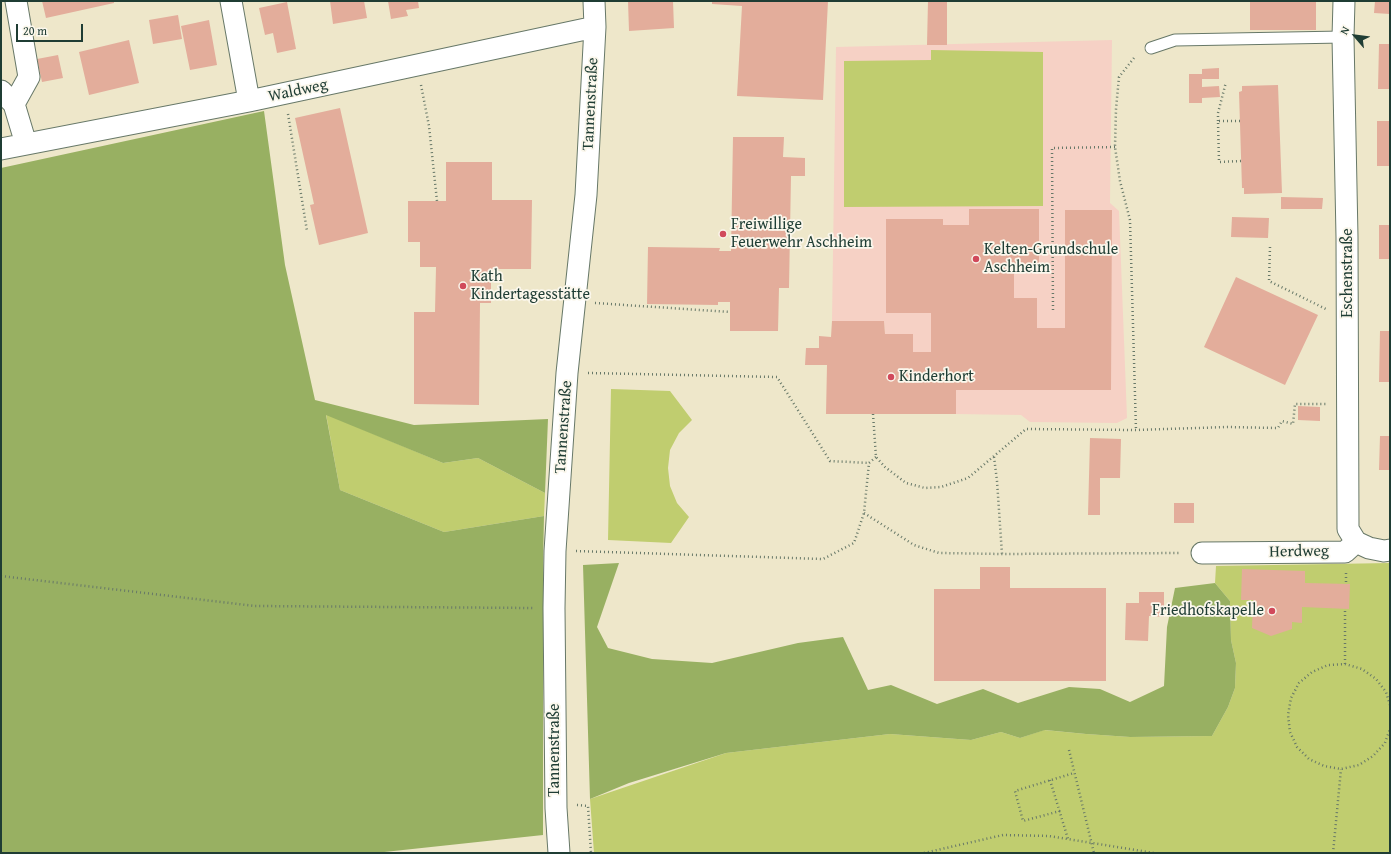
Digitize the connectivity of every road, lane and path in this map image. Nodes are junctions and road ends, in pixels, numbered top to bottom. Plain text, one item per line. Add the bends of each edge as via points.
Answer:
1 (16, 1) edge
2 (231, 1) edge
3 (594, 1) edge
4 (1344, 1) edge
5 (595, 27) junction
6 (1343, 37) junction
7 (1151, 48) dead end
8 (1134, 58) dead end
9 (418, 65) junction
10 (1226, 82) dead end
11 (284, 94) junction
12 (8, 97) edge
13 (249, 101) junction
14 (1218, 121) junction
15 (1240, 121) dead end
16 (26, 144) junction
17 (1115, 148) junction
18 (1, 149) edge
19 (1241, 161) dead end
20 (437, 201) dead end
21 (307, 231) dead end
22 (1270, 247) dead end
23 (575, 302) junction
24 (1053, 310) dead end
25 (730, 312) dead end
26 (1348, 319) junction
27 (567, 373) junction
28 (1348, 405) junction
29 (873, 414) dead end
30 (1136, 430) junction
31 (876, 457) junction
32 (994, 457) junction
33 (869, 463) junction
34 (864, 513) junction
35 (1356, 542) junction
36 (1390, 550) edge
37 (556, 551) junction
38 (1202, 553) joint
39 (1002, 554) junction
40 (1, 576) edge
41 (554, 608) junction
42 (1345, 609) dead end
43 (1345, 664) junction
44 (1390, 704) edge
45 (1390, 729) edge
46 (1070, 750) dead end
47 (1341, 769) junction
48 (1074, 773) junction
49 (1050, 780) junction
50 (1060, 812) junction
51 (1068, 840) junction
52 (1092, 844) junction
53 (559, 853) edge
54 (924, 853) edge
55 (1094, 853) edge
56 (1154, 853) edge
57 (1332, 853) edge

1 - 12 street via 29,77
2 - 13 street
3 - 5 street, Tannenstraße
4 - 6 street, Eschenstraße
5 - 9 street, Waldweg
5 - 23 street, Tannenstraße via 586,194
6 - 7 lane via 1175,40
6 - 26 street, Eschenstraße
8 - 17 path via 1119,76
9 - 11 street, Waldweg
9 - 20 path via 429,126
10 - 14 path
11 - 13 street, Waldweg
11 - 21 path
12 - 16 street
13 - 16 street, Waldweg
14 - 15 path
14 - 19 path via 1219,162
16 - 18 street, Waldweg
17 - 24 path via 1052,148
17 - 30 path via 1130,220
22 - 26 path via 1269,281
23 - 25 path
23 - 27 street, Tannenstraße
26 - 28 street, Eschenstraße
27 - 33 path via 777,377 830,461
27 - 37 street, Tannenstraße
28 - 30 path via 1295,404 1293,424 1282,421 1278,428
28 - 35 street, Eschenstraße via 1348,529
29 - 31 path
30 - 32 path via 1026,429
31 - 32 path via 906,483 925,488 941,487 968,478
31 - 33 path
32 - 39 path
33 - 34 path
34 - 37 path via 854,543 823,559
34 - 39 path via 914,545 939,553
35 - 36 street via 1369,548
35 - 38 street, Herdweg via 1344,552
37 - 41 street, Tannenstraße
38 - 39 path
40 - 41 path via 255,606
41 - 53 street, Tannenstraße via 556,808
42 - 43 path
43 - 44 path via 1362,669 1376,678 1386,692
43 - 47 path via 1328,665 1312,672 1299,683 1291,698 1288,715 1290,732 1297,747 1309,759 1324,766
45 - 47 path via 1385,743 1373,756 1358,765
46 - 48 path
47 - 57 path
48 - 49 path
48 - 52 path
49 - 50 path
49 - 50 path via 1015,791 1023,822
50 - 51 path
51 - 52 path
51 - 54 path via 1049,836 1003,835
52 - 55 path
52 - 56 path

